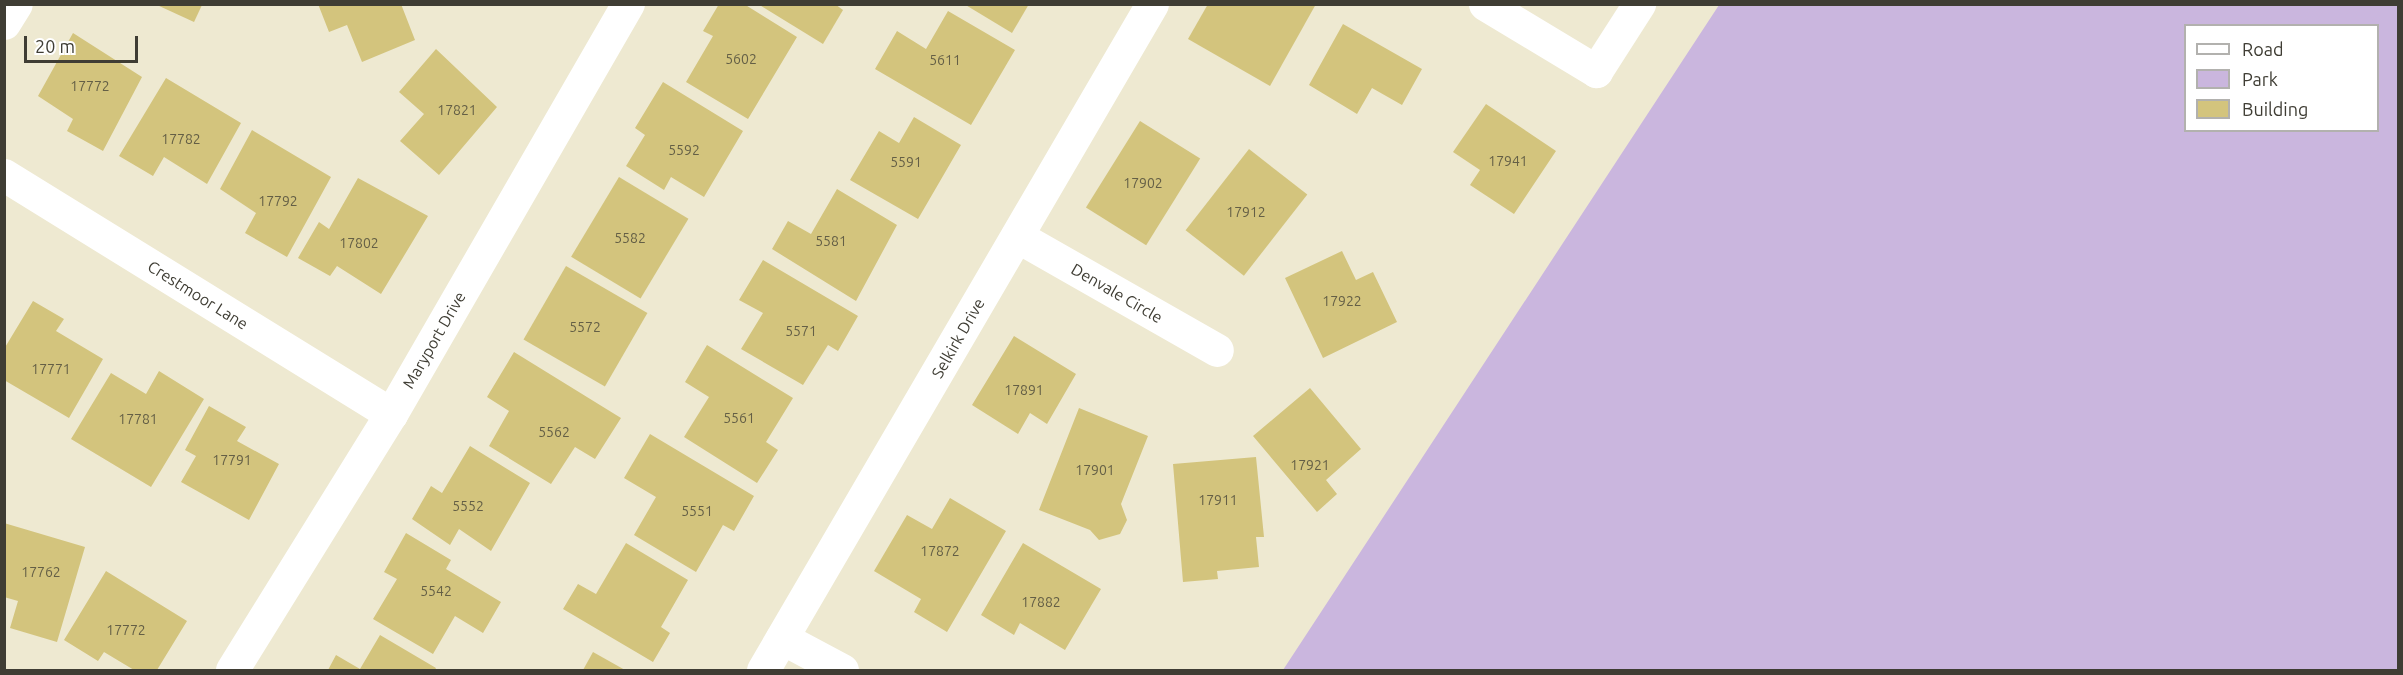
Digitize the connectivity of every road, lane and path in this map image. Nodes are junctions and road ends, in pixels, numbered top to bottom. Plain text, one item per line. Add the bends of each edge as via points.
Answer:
1 (16, 4) edge
2 (1152, 4) edge
3 (1485, 4) edge
4 (1639, 4) edge
5 (616, 8) edge
6 (4, 23) edge
7 (4, 175) edge
8 (1017, 236) junction
9 (1216, 350) dead end
10 (391, 414) junction
11 (782, 638) junction
12 (232, 670) edge
13 (763, 670) edge
14 (842, 670) edge

1 - 6 street
2 - 8 street, Selkirk Drive
3 - 4 street via 1596,71
5 - 10 street, Maryport Drive
7 - 10 street, Crestmoor Lane
8 - 9 street, Denvale Circle
8 - 11 street, Selkirk Drive
10 - 12 street, Maryport Drive
11 - 13 street, Selkirk Drive
11 - 14 street

